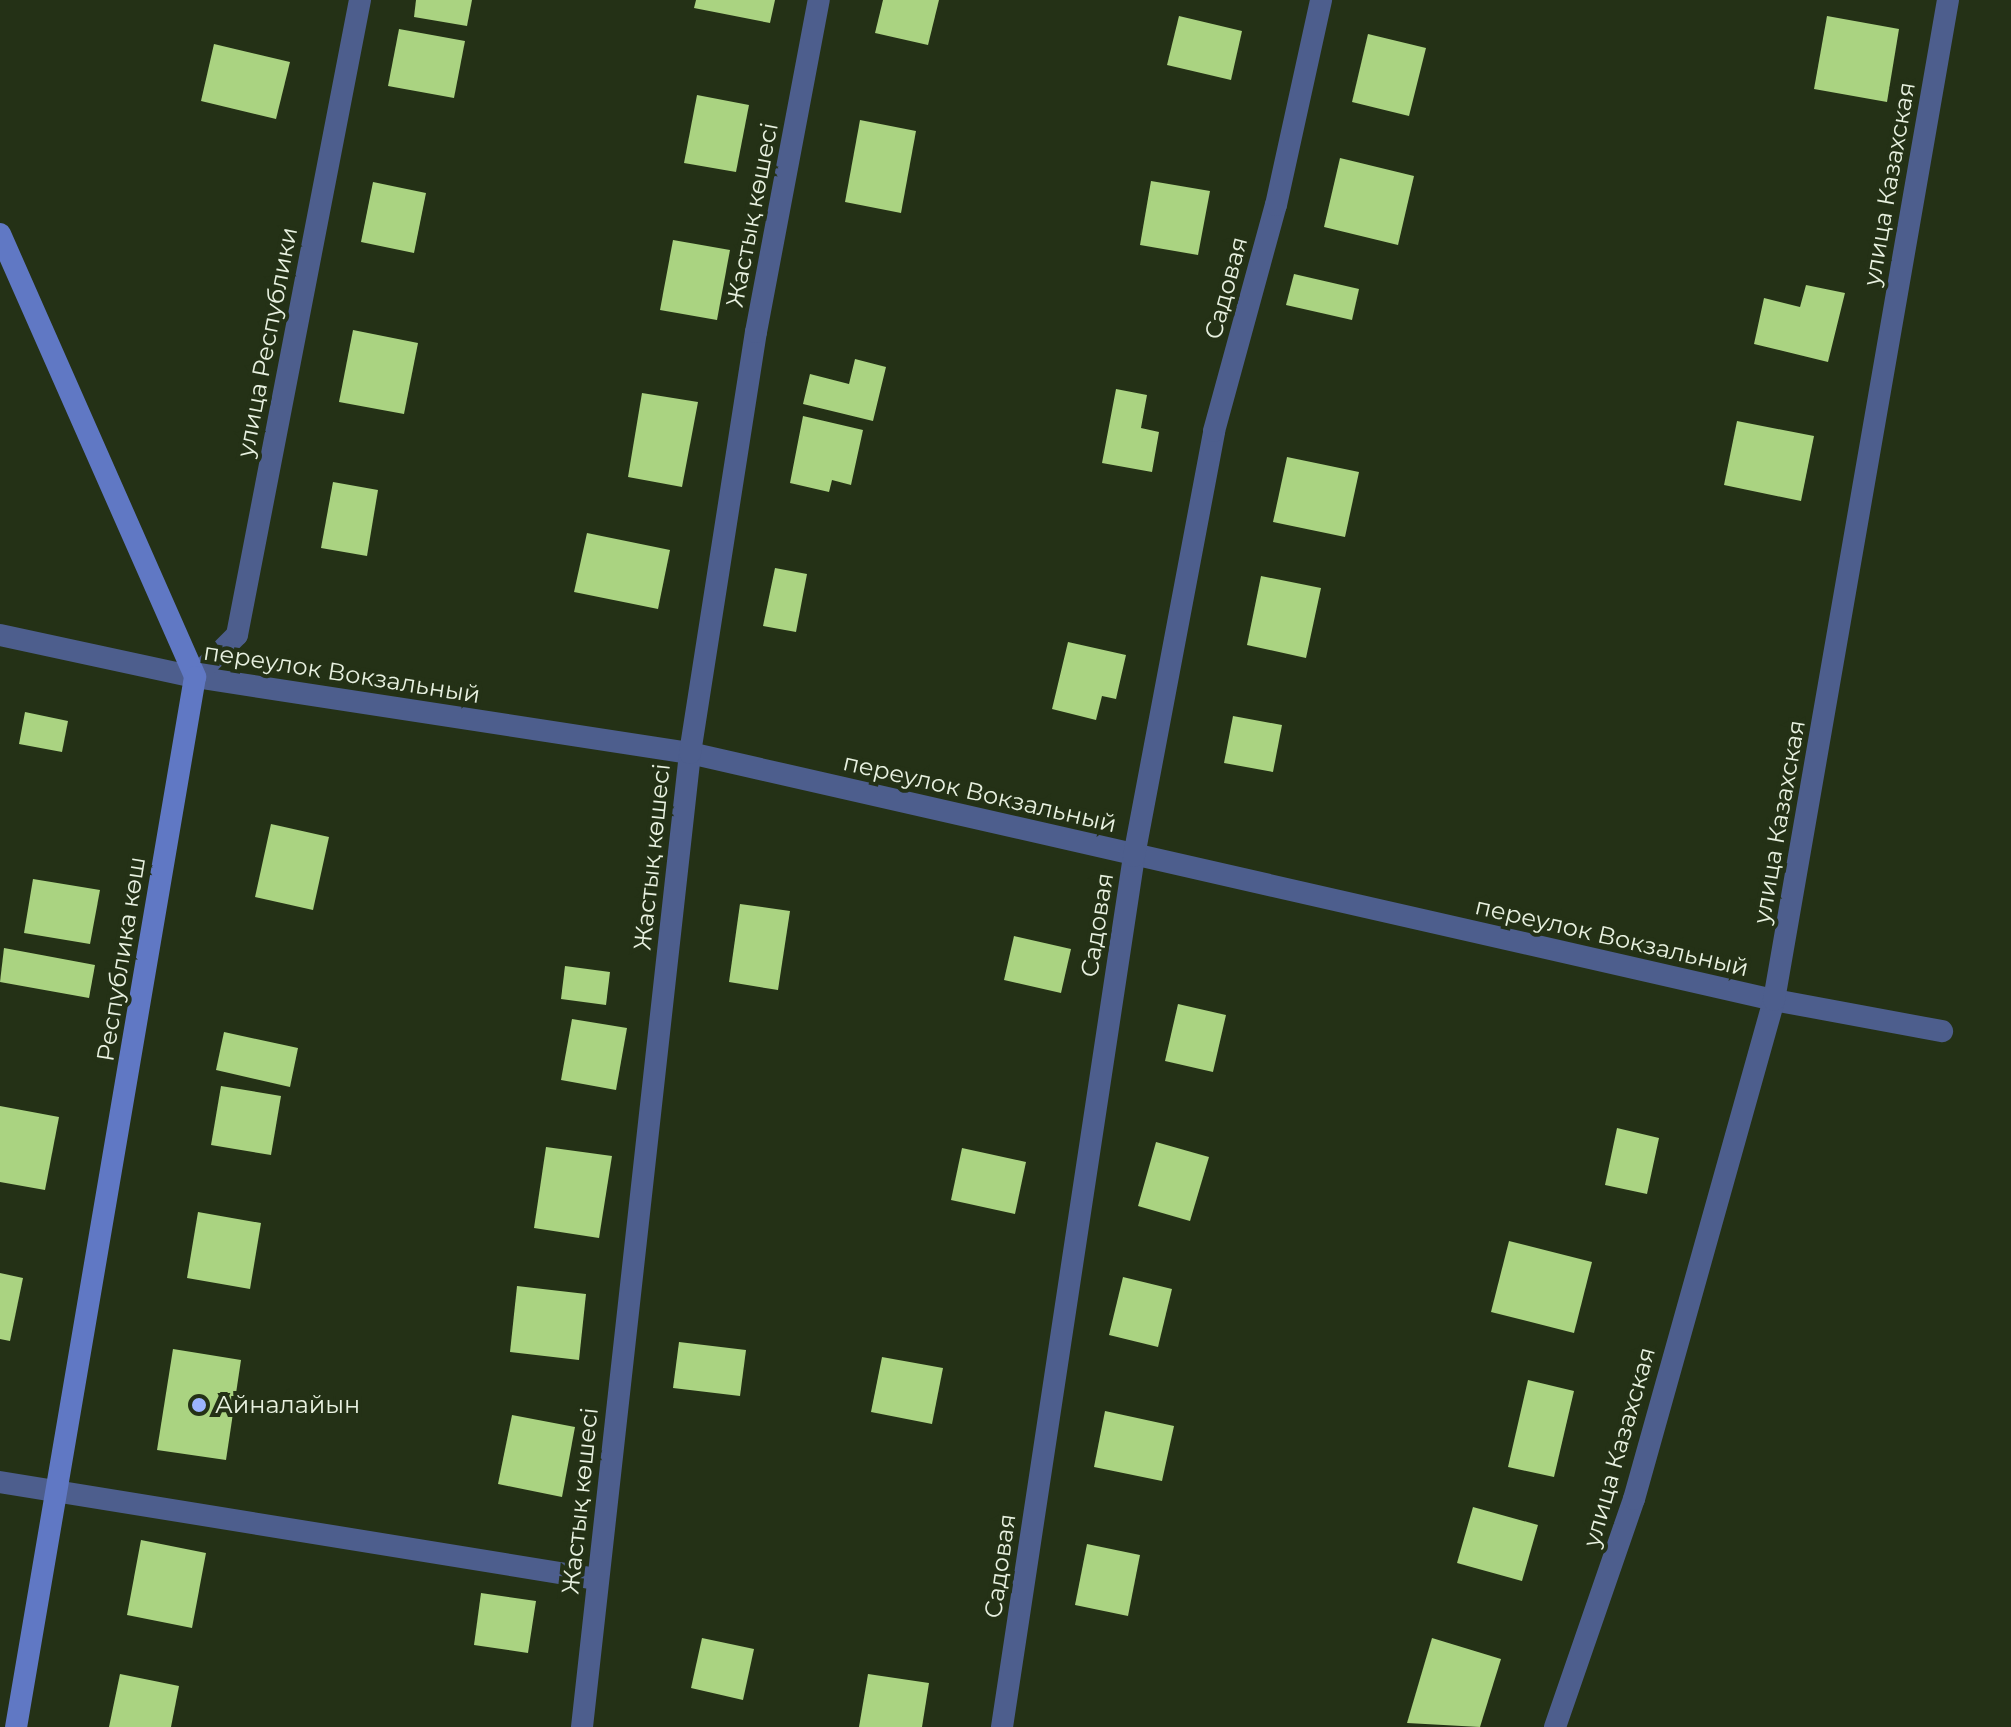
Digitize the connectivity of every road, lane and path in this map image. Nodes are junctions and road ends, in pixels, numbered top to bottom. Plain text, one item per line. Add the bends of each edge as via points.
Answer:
1 (360, 0) edge
2 (819, 0) edge
3 (1321, 0) edge
4 (1948, 0) edge
5 (0, 234) edge
6 (0, 635) edge
7 (195, 677) junction
8 (690, 753) junction
9 (1134, 856) junction
10 (1774, 1000) junction
11 (1942, 1031) dead end
12 (0, 1482) edge
13 (59, 1492) junction
14 (597, 1579) junction
15 (16, 1727) edge
16 (582, 1727) edge
17 (1002, 1727) edge
18 (1555, 1727) edge

1 - 7 street, улица Республики via 237,635
2 - 8 street, Жастық көшесі via 756,332
3 - 9 street, Садовая via 1276,205 1214,431
4 - 10 street, улица Казахская
5 - 7 main road
6 - 7 street, переулок Вокзальный
7 - 8 street, переулок Вокзальный
7 - 13 main road, Республика көш
8 - 9 street, переулок Вокзальный
8 - 14 street, Жастық көшесі
9 - 10 street, переулок Вокзальный
9 - 17 street, Садовая
10 - 11 street, переулок Вокзальный
10 - 18 street, улица Казахская via 1634,1499
12 - 13 street
13 - 14 street
13 - 15 main road, Республика көш
14 - 16 street, Жастық көшесі

